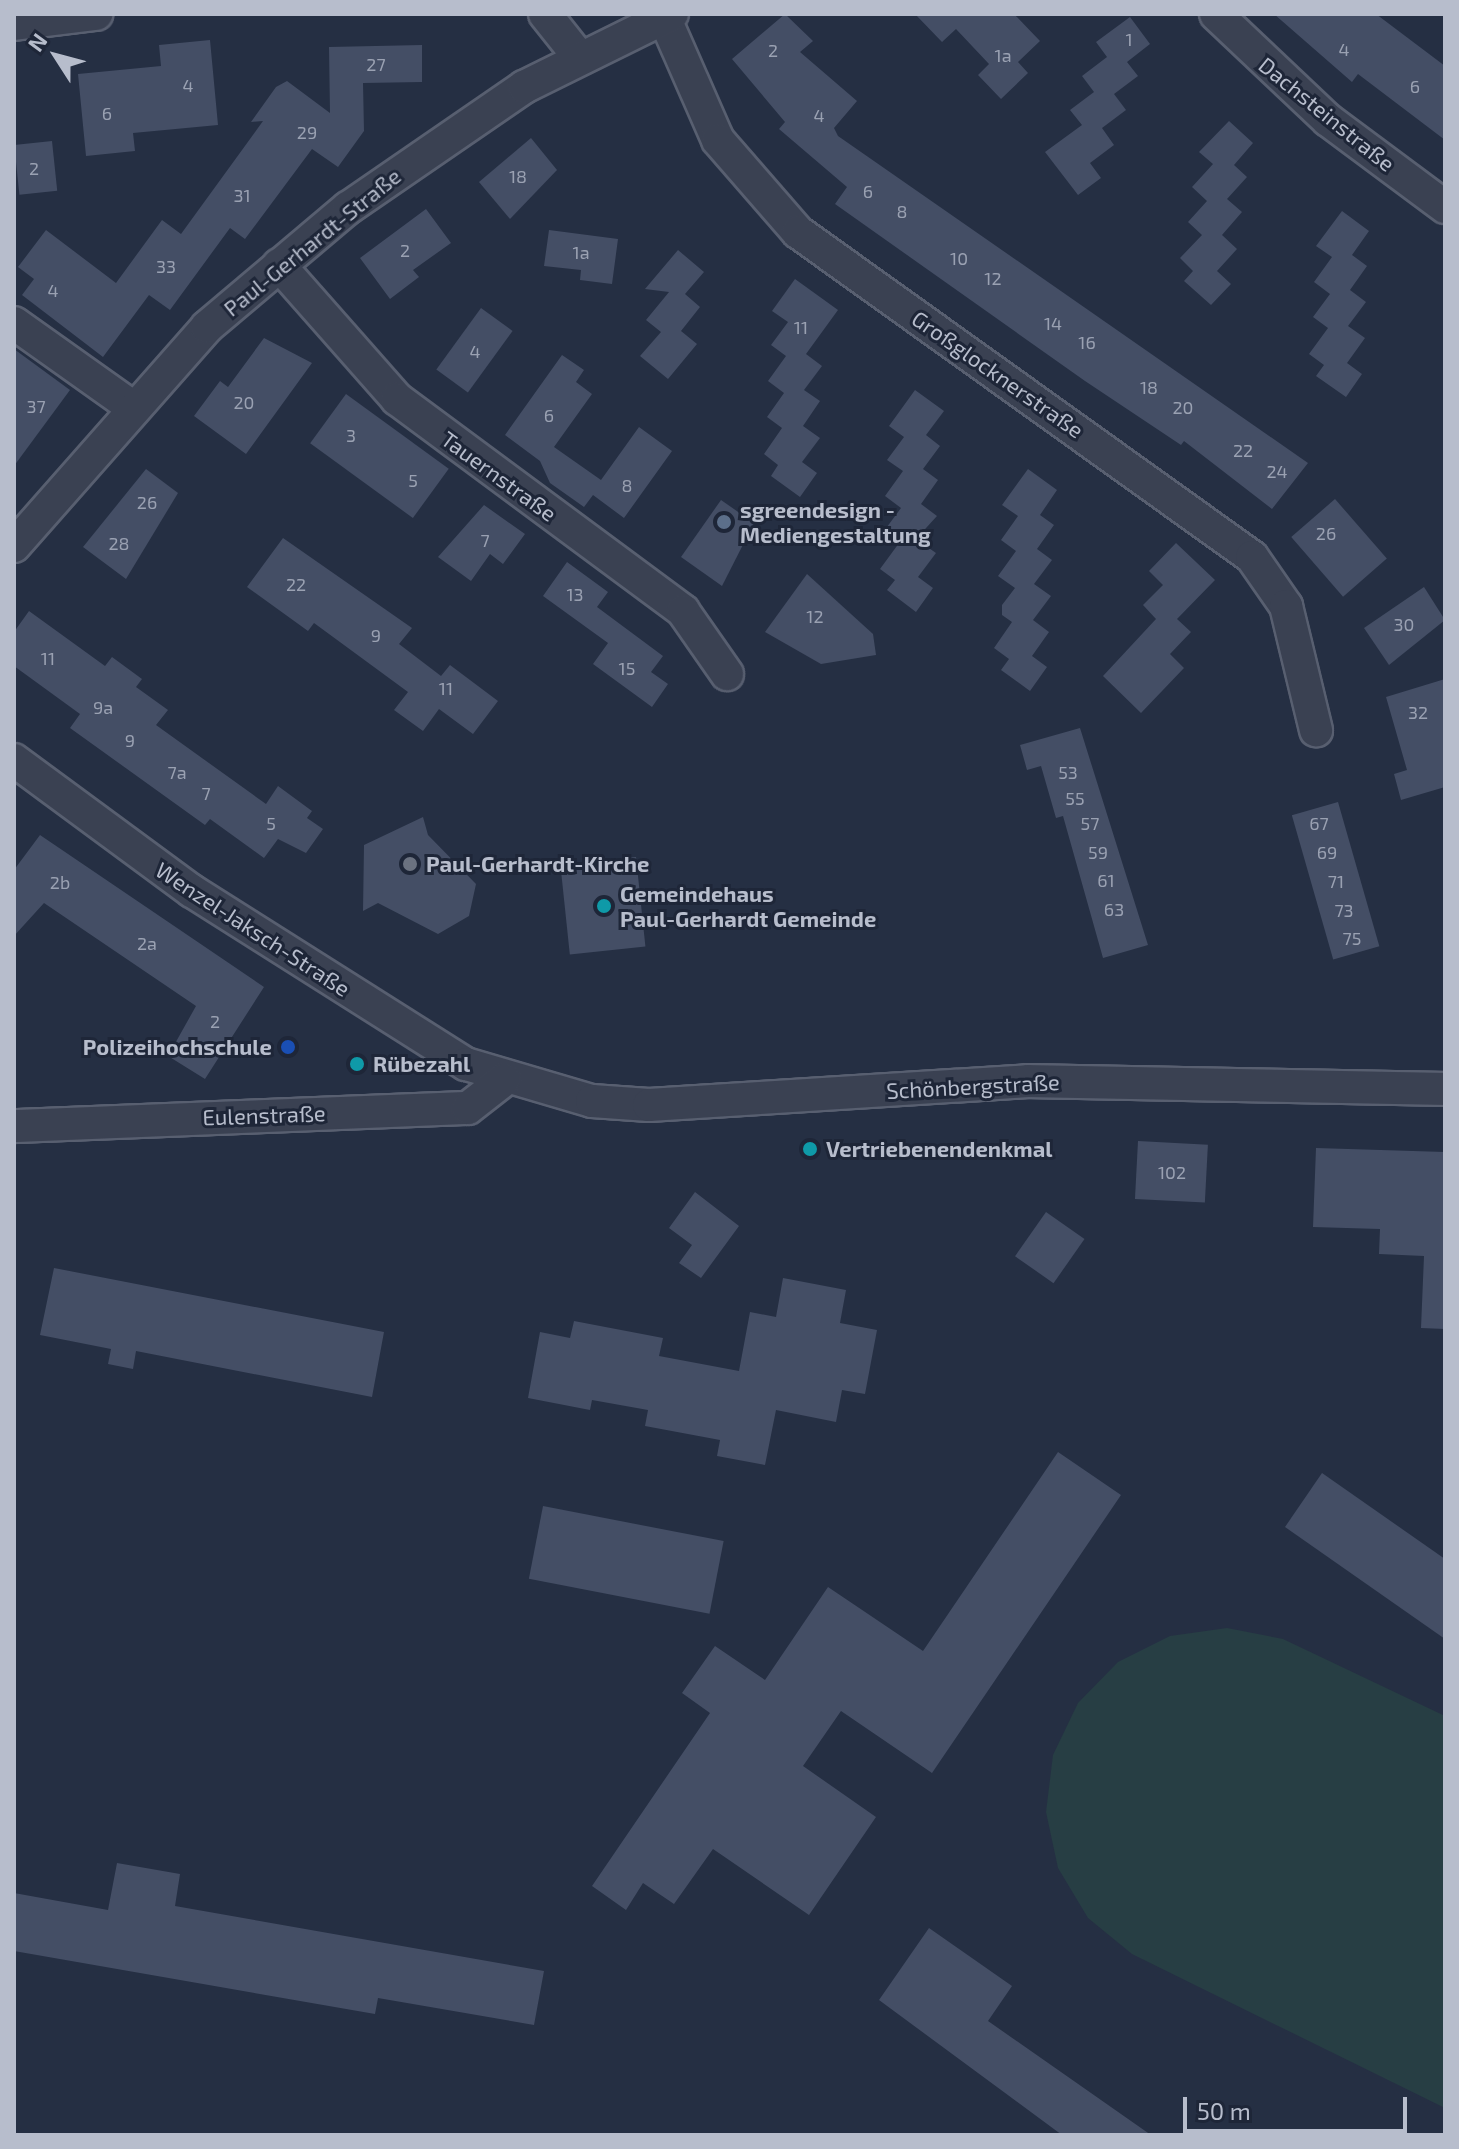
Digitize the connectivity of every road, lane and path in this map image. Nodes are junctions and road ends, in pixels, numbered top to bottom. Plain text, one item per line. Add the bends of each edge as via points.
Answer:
1 (96, 14) edge
2 (545, 14) edge
3 (1216, 14) edge
4 (668, 16) edge
5 (14, 24) edge
6 (580, 58) junction
7 (1445, 207) edge
8 (279, 265) junction
9 (14, 323) edge
10 (132, 407) junction
11 (14, 546) edge
12 (727, 674) dead end
13 (1316, 730) dead end
14 (14, 760) edge
15 (504, 1080) junction
16 (1445, 1089) edge
17 (14, 1126) edge

1 - 5 street
2 - 6 street
3 - 7 street, Dachsteinstraße via 1328,120
4 - 6 street, Paul-Gerhardt-Straße
4 - 13 street, Großglocknerstraße via 718,140 798,232 1252,557 1286,606
6 - 8 street, Paul-Gerhardt-Straße via 422,154
8 - 10 street, Paul-Gerhardt-Straße via 207,327
8 - 12 street, Tauernstraße via 397,399 683,611
9 - 10 street
10 - 11 street, Paul-Gerhardt-Straße
14 - 15 street, Wenzel-Jaksch-Straße via 192,891 466,1064
15 - 16 street, Schönbergstraße via 592,1101 649,1105 1028,1081
15 - 17 street, Eulenstraße via 468,1108

